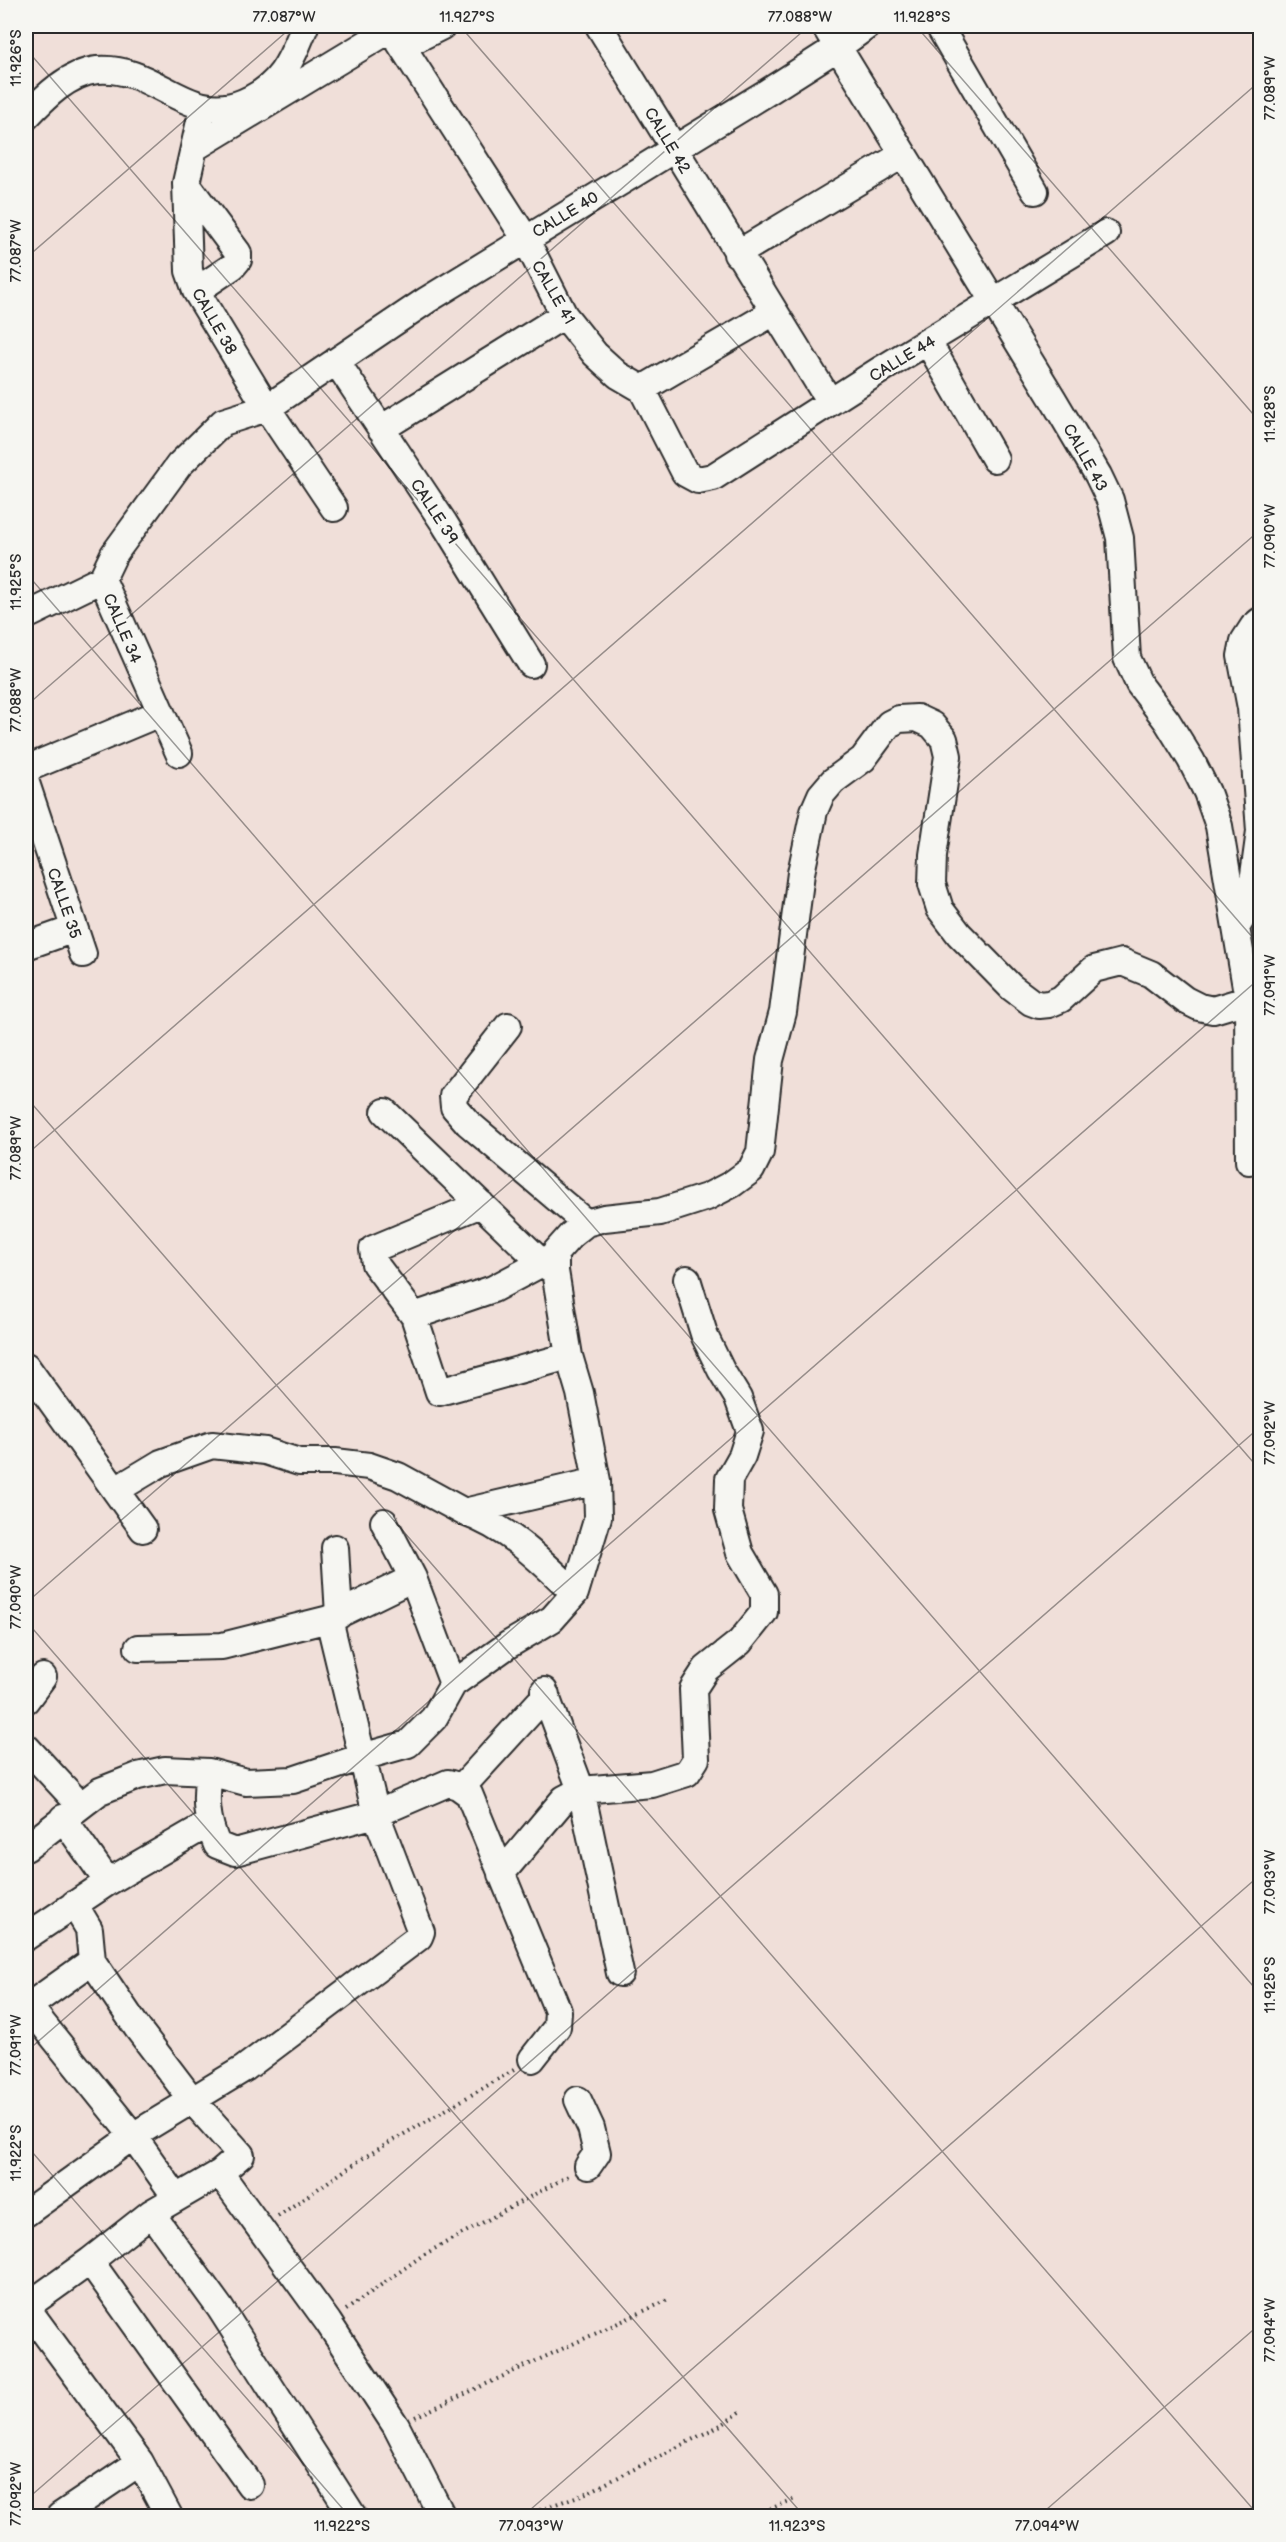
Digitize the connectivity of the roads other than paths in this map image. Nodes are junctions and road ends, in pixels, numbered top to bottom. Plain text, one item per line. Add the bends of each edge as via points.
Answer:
1 (305, 26) edge
2 (442, 26) edge
3 (599, 26) edge
4 (825, 26) edge
5 (867, 26) edge
6 (939, 26) edge
7 (394, 33) edge
8 (838, 47) junction
9 (203, 108) junction
10 (26, 117) edge
11 (194, 148) junction
12 (673, 148) junction
13 (902, 155) junction
14 (186, 183) junction
15 (1035, 191) dead end
16 (1106, 233) dead end
17 (525, 238) junction
18 (737, 254) junction
19 (196, 291) junction
20 (993, 302) junction
21 (774, 312) junction
22 (564, 315) junction
23 (928, 342) junction
24 (336, 360) junction
25 (642, 389) junction
26 (830, 402) junction
27 (267, 408) junction
28 (381, 429) junction
29 (995, 459) dead end
30 (334, 508) dead end
31 (102, 579) junction
32 (26, 616) edge
33 (1260, 621) edge
34 (531, 664) dead end
35 (159, 713) junction
36 (179, 753) dead end
37 (26, 769) edge
38 (26, 783) edge
39 (1236, 928) junction
40 (74, 929) junction
41 (26, 946) edge
42 (83, 954) dead end
43 (1254, 997) edge
44 (508, 1026) dead end
45 (385, 1112) dead end
46 (1249, 1161) dead end
47 (481, 1204) junction
48 (586, 1222) junction
49 (549, 1267) junction
50 (687, 1279) dead end
51 (414, 1316) junction
52 (569, 1356) junction
53 (26, 1366) edge
54 (597, 1481) junction
55 (116, 1490) junction
56 (464, 1512) junction
57 (384, 1522) dead end
58 (143, 1529) dead end
59 (335, 1548) dead end
60 (413, 1578) junction
61 (575, 1593) junction
62 (334, 1617) junction
63 (138, 1648) dead end
64 (43, 1677) dead end
65 (453, 1684) junction
66 (26, 1700) edge
67 (27, 1750) edge
68 (362, 1757) junction
69 (209, 1772) junction
70 (461, 1788) junction
71 (581, 1791) junction
72 (72, 1811) junction
73 (376, 1814) junction
74 (208, 1824) junction
75 (26, 1848) edge
76 (501, 1874) junction
77 (108, 1882) junction
78 (74, 1904) junction
79 (26, 1937) edge
80 (92, 1961) junction
81 (620, 1973) dead end
82 (26, 2005) edge
83 (532, 2059) road end
84 (192, 2100) junction
85 (578, 2100) dead end
86 (133, 2136) junction
87 (588, 2166) road end
88 (220, 2173) junction
89 (176, 2197) junction
90 (26, 2213) edge
91 (151, 2213) junction
92 (90, 2261) junction
93 (26, 2307) edge
94 (140, 2462) junction
95 (249, 2485) dead end
96 (348, 2515) edge
97 (60, 2517) edge
98 (169, 2517) edge
99 (442, 2517) edge

1 - 9 street via 282,77 255,97 229,108
2 - 7 street
3 - 12 street, CALLE 42
4 - 8 street, CALLE 43
5 - 8 street, CALLE 40
6 - 15 street
7 - 11 street
7 - 17 street, CALLE 41
8 - 12 street, CALLE 40
8 - 13 street, CALLE 43
9 - 10 street via 129,72 96,70 72,78 46,96
9 - 11 street, CALLE 38
11 - 14 street, CALLE 38
12 - 17 street, CALLE 40
12 - 18 street, CALLE 42
13 - 18 street
13 - 20 street, CALLE 43
14 - 19 street, CALLE 38 via 189,271
14 - 19 street via 238,253 233,266
16 - 20 street, CALLE 44
17 - 22 street, CALLE 41
17 - 24 street, CALLE 40
18 - 21 street, CALLE 42
19 - 27 street, CALLE 38
20 - 23 street, CALLE 44
20 - 39 street, CALLE 43 via 1110,500 1120,538 1128,658 1139,684 1167,721 1207,792 1219,826
21 - 25 street
21 - 26 street, CALLE 42
22 - 25 street, CALLE 41 via 595,354 618,375
22 - 28 street
23 - 26 street, CALLE 44
23 - 29 street
24 - 27 street, CALLE 40
24 - 28 street, CALLE 39
25 - 26 street, CALLE 44 via 685,473 698,480 713,477
27 - 30 street, CALLE 38
27 - 31 street, CALLE 40 via 223,422 179,465 114,554
28 - 34 street, CALLE 39
31 - 32 street, CALLE 34
31 - 35 street, CALLE 34
33 - 39 street via 1244,641 1240,657 1251,708 1260,831 1250,904
35 - 36 street, CALLE 34
35 - 37 street
38 - 40 street, CALLE 35
39 - 43 street, CALLE 43
40 - 41 street
40 - 42 street, CALLE 35
43 - 46 street, CALLE 43
43 - 48 street via 1213,1010 1199,1007 1151,974 1122,963 1094,969 1061,999 1049,1004 1031,1002 1011,987 940,909 932,884 933,855 948,756 944,739 932,725 917,718 899,719 881,732 863,759 820,795 813,811 783,1012 770,1060 760,1152 750,1170 707,1197 660,1212
44 - 48 street via 453,1096 454,1107
45 - 47 street
47 - 49 street
47 - 51 street via 373,1249 375,1264
48 - 49 street via 555,1253
49 - 51 street
49 - 52 street
50 - 71 street via 705,1337 738,1398 750,1431 729,1479 728,1510 740,1553 764,1594 764,1612 740,1642 705,1669 693,1689 696,1759 687,1773 652,1784
51 - 52 street via 439,1392
52 - 54 street
53 - 55 street
54 - 56 street
54 - 61 street via 598,1517
55 - 56 street via 161,1463 212,1445 265,1451 298,1462 369,1466 398,1476
55 - 58 street
56 - 61 street via 489,1520 533,1553
57 - 60 street
59 - 62 street
60 - 62 street
60 - 65 street
61 - 65 street via 552,1619
62 - 63 street via 222,1646
62 - 68 street
64 - 66 street
65 - 68 street via 434,1718 408,1744
67 - 72 street
68 - 69 street via 293,1780 246,1782
68 - 73 street
69 - 72 street via 165,1770 138,1776 100,1791
69 - 74 street via 205,1800
70 - 71 street via 545,1693
70 - 73 street via 448,1783
70 - 76 street via 469,1794
71 - 76 street via 564,1799
71 - 81 street
72 - 75 street
72 - 77 street
73 - 74 street via 235,1852 217,1845
73 - 84 street via 421,1932 419,1937 245,2067
74 - 77 street
76 - 83 street via 558,2011 557,2027
77 - 78 street
78 - 79 street
78 - 80 street via 89,1929
80 - 82 street
80 - 84 street
82 - 86 street
84 - 86 street
84 - 88 street via 241,2156
85 - 87 street via 597,2153
86 - 89 street
86 - 90 street
88 - 89 street
88 - 99 street via 328,2322 396,2426
89 - 91 street
91 - 92 street
91 - 96 street via 220,2308
92 - 93 street
92 - 95 street
93 - 94 street
94 - 97 street
94 - 98 street

